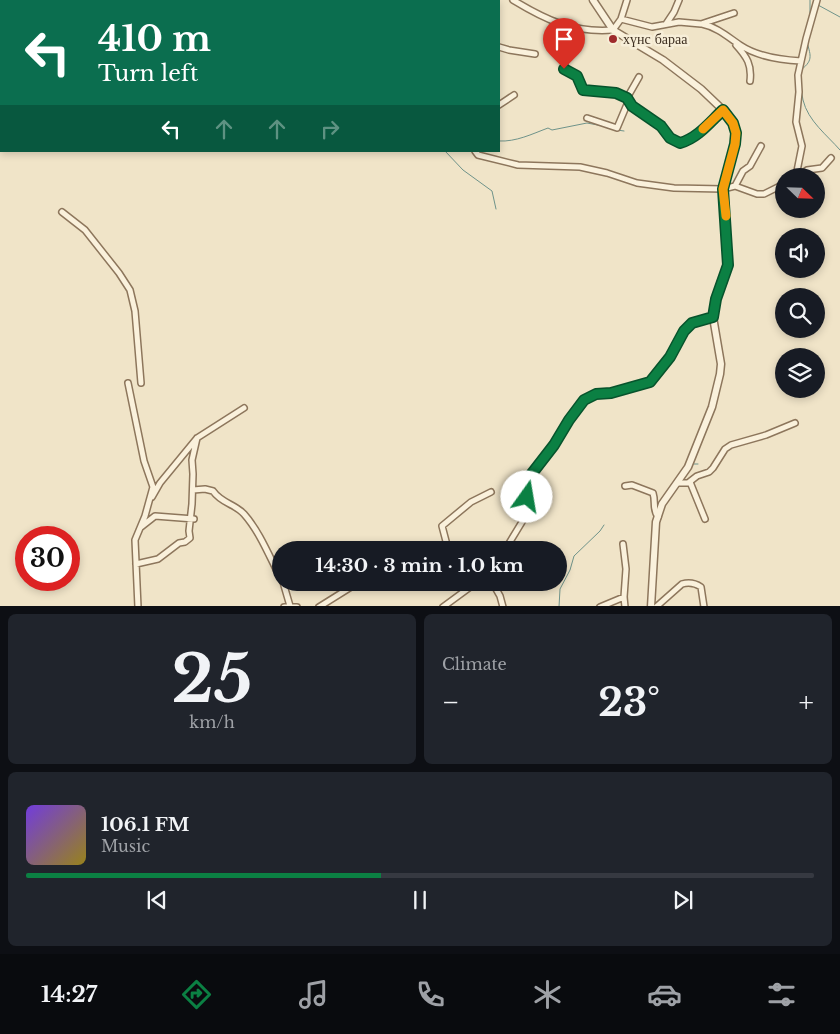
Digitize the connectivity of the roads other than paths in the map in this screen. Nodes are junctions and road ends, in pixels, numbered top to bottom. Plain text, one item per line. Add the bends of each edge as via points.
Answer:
1 (513, 0) edge
2 (593, 0) edge
3 (627, 0) edge
4 (679, 0) edge
5 (817, 0) edge
6 (734, 13) dead end
7 (621, 19) junction
8 (666, 24) junction
9 (701, 24) junction
10 (570, 27) junction
11 (613, 30) junction
12 (729, 38) junction
13 (500, 47) edge
14 (535, 54) dead end
15 (801, 61) junction
16 (639, 77) dead end
17 (750, 81) dead end
18 (514, 95) dead end
19 (628, 100) junction
20 (500, 104) edge
21 (723, 110) junction
22 (587, 118) dead end
23 (761, 146) dead end
24 (475, 152) edge
25 (831, 158) dead end
26 (798, 168) edge
27 (822, 168) edge
28 (735, 186) junction
29 (775, 188) edge
30 (723, 189) junction
31 (62, 212) dead end
32 (713, 317) junction
33 (128, 383) dead end
34 (141, 383) dead end
35 (244, 408) dead end
36 (795, 423) dead end
37 (197, 438) junction
38 (690, 482) junction
39 (678, 484) junction
40 (624, 486) dead end
41 (192, 490) junction
42 (491, 492) dead end
43 (150, 502) junction
44 (658, 517) junction
45 (192, 519) junction
46 (705, 519) dead end
47 (141, 527) junction
48 (446, 541) edge
49 (510, 541) edge
50 (623, 544) dead end
51 (272, 562) edge
52 (136, 564) junction
53 (286, 591) edge
54 (344, 591) edge
55 (465, 591) edge
56 (497, 591) edge
57 (624, 597) junction
58 (138, 606) edge
59 (290, 606) edge
60 (319, 606) edge
61 (444, 606) edge
62 (504, 606) edge
63 (600, 606) edge
64 (625, 606) edge
65 (651, 606) edge
66 (656, 606) edge
67 (704, 606) edge

1 - 10 street
2 - 11 street
3 - 7 street
4 - 8 street
5 - 15 street
6 - 9 street
7 - 8 street via 652,27
7 - 11 street
8 - 9 street
9 - 12 street
10 - 11 street
10 - 19 street via 564,69 577,76 583,90 616,93
11 - 21 street via 663,60
12 - 15 street via 762,56
12 - 17 street via 748,59
13 - 14 street
15 - 26 street via 796,122 802,146
16 - 19 street
18 - 20 street
19 - 21 street via 661,126 670,138 680,143 697,135
19 - 22 street via 617,128
21 - 30 street via 736,133
23 - 28 street
24 - 30 street via 518,165 580,167 674,188
25 - 27 street
28 - 29 street via 757,194
28 - 30 street
30 - 32 street via 728,265
31 - 34 street via 84,230 130,290
32 - 39 street via 720,374 712,407
32 - 49 street via 692,323 684,331 670,357 650,382 596,394 584,400 530,476 525,517
33 - 43 street via 144,461 153,487
35 - 37 street
36 - 38 street via 731,445 723,451 712,469
37 - 41 street via 192,460
37 - 43 street via 160,483
38 - 39 street
38 - 46 street
39 - 44 street via 662,504
40 - 44 street via 632,485 653,493 654,511
41 - 45 street
41 - 51 street via 213,491 218,499 243,513
42 - 48 street via 471,502 442,526
43 - 47 street
44 - 65 street
45 - 47 street via 155,516
45 - 52 street via 190,538 179,542 158,559
47 - 52 street via 135,540
50 - 57 street via 626,569
52 - 58 street
53 - 59 street
54 - 60 street
55 - 61 street
56 - 62 street
57 - 63 street
57 - 64 street
66 - 67 street via 687,583 701,587

